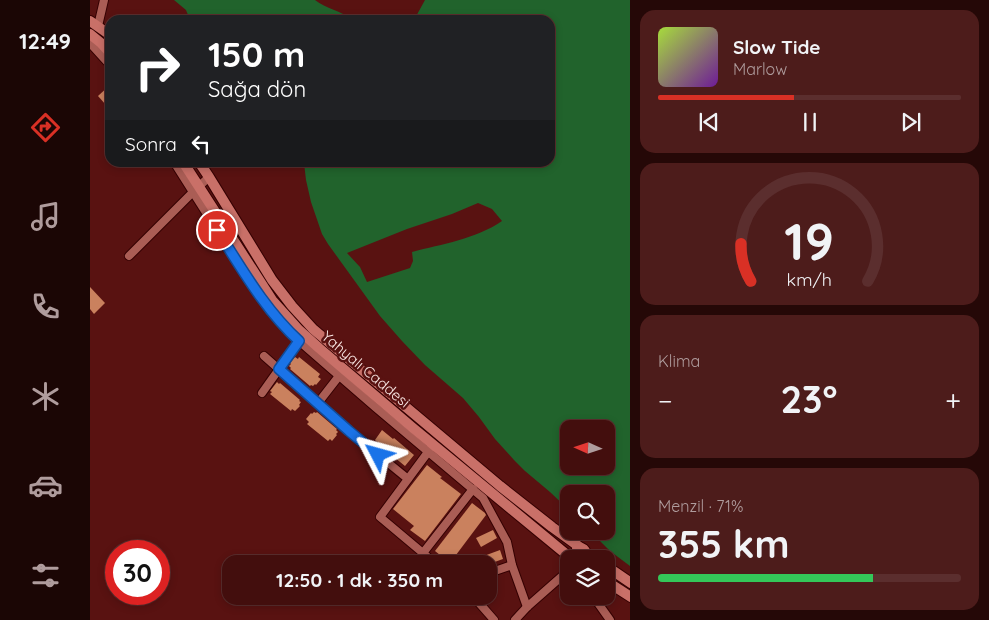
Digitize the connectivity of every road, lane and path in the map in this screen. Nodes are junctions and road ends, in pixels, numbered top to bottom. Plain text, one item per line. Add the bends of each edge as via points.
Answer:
1 (104, 0) edge
2 (94, 23) edge
3 (105, 31) edge
4 (90, 37) edge
5 (105, 49) edge
6 (105, 58) edge
7 (178, 167) edge
8 (185, 167) edge
9 (202, 167) edge
10 (209, 177) junction
11 (196, 189) junction
12 (129, 256) dead end
13 (299, 341) junction
14 (264, 356) dead end
15 (279, 369) junction
16 (339, 376) junction
17 (262, 393) dead end
18 (318, 403) junction
19 (430, 448) junction
20 (408, 479) junction
21 (473, 489) junction
22 (560, 550) edge
23 (580, 550) edge
24 (423, 553) junction
25 (425, 555) edge
26 (512, 565) junction
27 (497, 570) edge
28 (615, 572) edge
29 (560, 578) edge
30 (630, 583) edge
31 (615, 587) edge
32 (630, 597) edge
33 (481, 605) edge
34 (599, 605) edge
35 (527, 607) junction
36 (494, 620) edge
37 (515, 620) edge
38 (610, 620) edge

1 - 2 street
2 - 3 main road
4 - 5 main road
4 - 6 street
7 - 11 street
8 - 11 main road, Yahyalı Caddesi
9 - 10 main road, Yahyalı Caddesi
10 - 11 street
10 - 23 main road, Yahyalı Caddesi via 272,280 313,329
11 - 12 street
11 - 13 street via 264,302
11 - 19 main road, Yahyalı Caddesi via 272,300 290,320
13 - 15 street
13 - 16 street
14 - 15 street
15 - 17 street
15 - 18 street
16 - 18 street
16 - 19 street
18 - 20 street
19 - 20 street
19 - 21 street
19 - 22 main road, Yahyalı Caddesi
20 - 24 street via 380,517
21 - 24 street
21 - 26 street via 483,498 507,542
24 - 25 street
26 - 27 street
26 - 35 street
28 - 30 main road
29 - 35 street
31 - 32 main road
33 - 36 street
34 - 38 street
35 - 37 street

